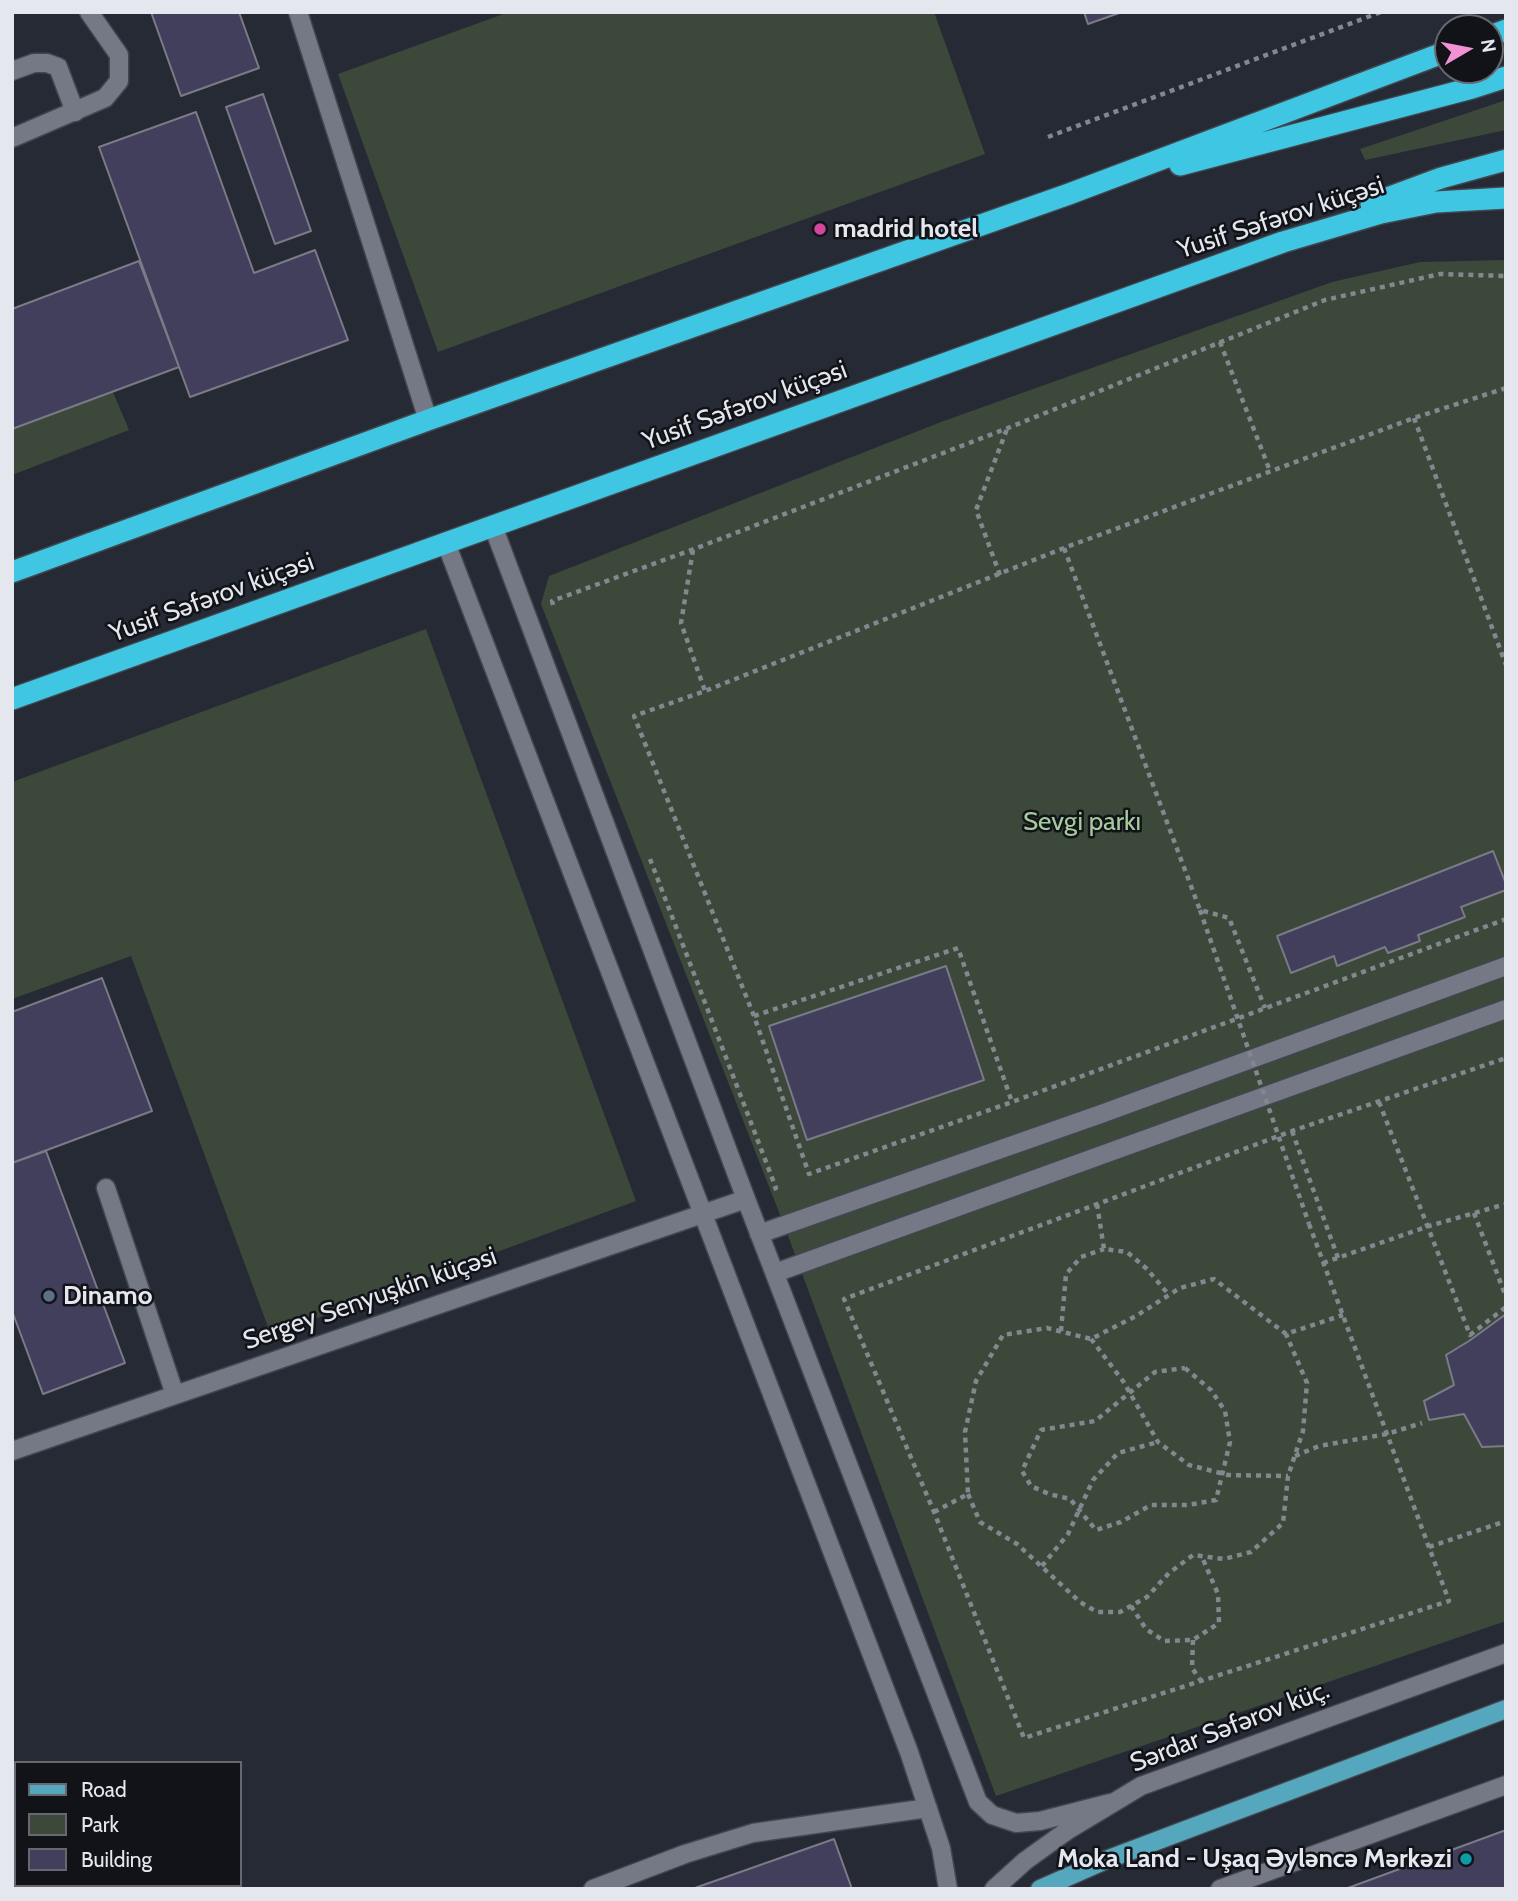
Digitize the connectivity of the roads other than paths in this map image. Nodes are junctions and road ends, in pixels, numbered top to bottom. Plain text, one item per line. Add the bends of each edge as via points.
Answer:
1 (89, 12) edge
2 (298, 12) edge
3 (1434, 56) edge
4 (12, 71) edge
5 (1506, 77) edge
6 (75, 111) junction
7 (12, 138) edge
8 (1506, 160) edge
9 (1069, 194) junction
10 (1506, 198) edge
11 (1283, 242) junction
12 (428, 420) junction
13 (493, 526) junction
14 (446, 543) junction
15 (12, 572) edge
16 (12, 699) edge
17 (1506, 966) edge
18 (1506, 1009) edge
19 (106, 1188) dead end
20 (746, 1199) junction
21 (701, 1213) junction
22 (759, 1234) junction
23 (775, 1273) junction
24 (175, 1395) junction
25 (12, 1451) edge
26 (1506, 1653) edge
27 (1506, 1709) edge
28 (1506, 1785) edge
29 (1110, 1803) junction
30 (928, 1808) junction
31 (1230, 1887) edge
32 (593, 1889) edge
33 (948, 1889) edge
34 (994, 1889) edge
35 (1040, 1889) edge

1 - 6 street via 119,55 119,81 105,99
2 - 12 street
3 - 9 highway
4 - 6 street via 47,62 58,67
5 - 9 highway
6 - 7 street
8 - 11 highway via 1429,183
9 - 12 highway
10 - 11 highway, Yusif Səfərov küçəsi via 1436,202
11 - 13 highway, Yusif Səfərov küçəsi
12 - 15 highway
13 - 14 highway, Yusif Səfərov küçəsi
13 - 20 street
14 - 16 highway, Yusif Səfərov küçəsi
14 - 21 street
17 - 22 street
18 - 23 street
19 - 24 street
20 - 21 street, Sergey Senyuşkin küçəsi
20 - 22 street
21 - 24 street, Sergey Senyuşkin küçəsi
21 - 30 street
22 - 23 street
23 - 29 street via 978,1801 992,1815 1016,1823
24 - 25 street, Sergey Senyuşkin küçəsi
26 - 29 street, Sərdar Səfərov küç. via 1166,1776
27 - 35 main road
28 - 31 street
29 - 34 street, Sərdar Səfərov küç. via 1025,1861
30 - 32 street via 753,1833
30 - 33 street

